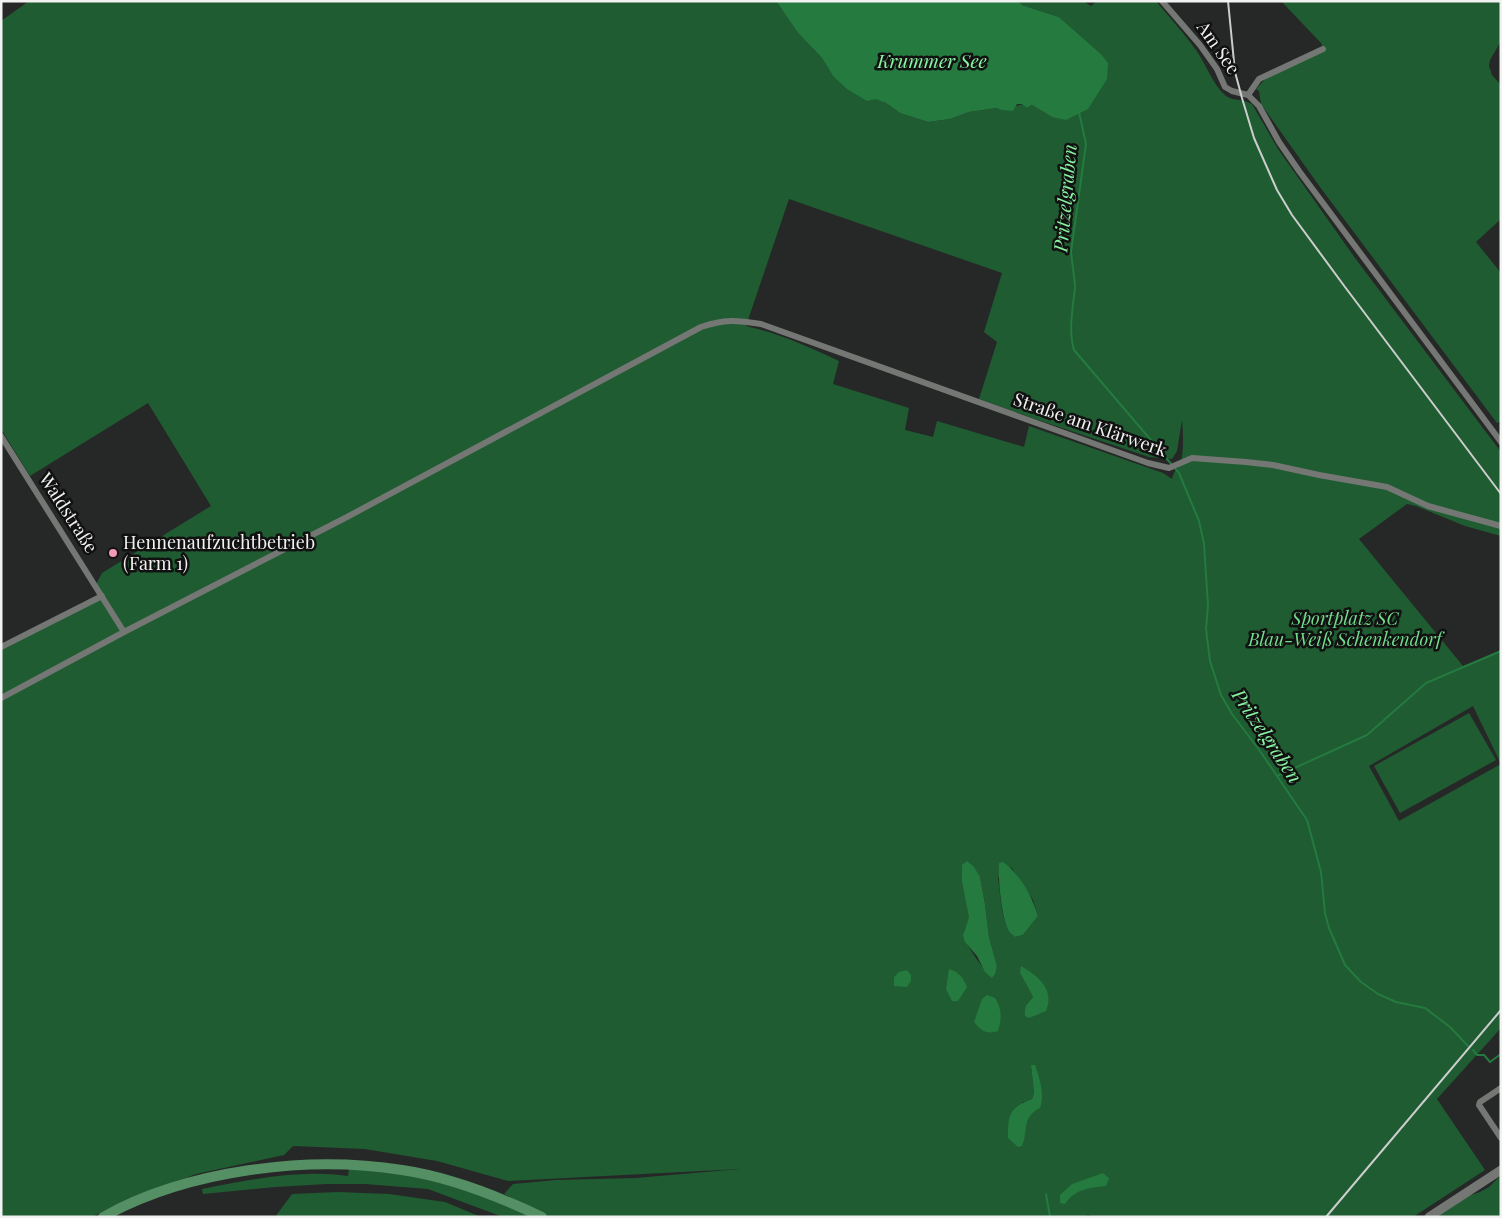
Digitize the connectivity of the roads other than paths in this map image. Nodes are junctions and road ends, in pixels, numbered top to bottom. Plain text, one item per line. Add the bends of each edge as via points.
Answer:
1 (1162, 1) edge
2 (1323, 49) dead end
3 (1248, 95) junction
4 (1, 436) edge
5 (1501, 442) edge
6 (1501, 526) edge
7 (102, 596) junction
8 (124, 632) junction
9 (1, 647) edge
10 (1, 698) edge
11 (1501, 1088) edge
12 (1501, 1138) edge
13 (1500, 1171) edge
14 (103, 1217) edge
15 (542, 1217) edge
16 (1429, 1217) edge

1 - 3 street, Am See via 1200,45 1225,87
2 - 3 street via 1260,79
3 - 5 street via 1300,171
4 - 7 street, Waldstraße
6 - 8 street, Straße am Klärwerk via 1428,506 1387,487 1369,483 1246,462 1192,458 1169,468 1148,463 761,324 718,321 701,327 347,517
7 - 8 street, Waldstraße
7 - 9 street
8 - 10 street, Straße am Klärwerk
11 - 12 street via 1479,1105
13 - 16 main road
14 - 15 main road via 174,1187 215,1176 313,1164 402,1170 503,1198

